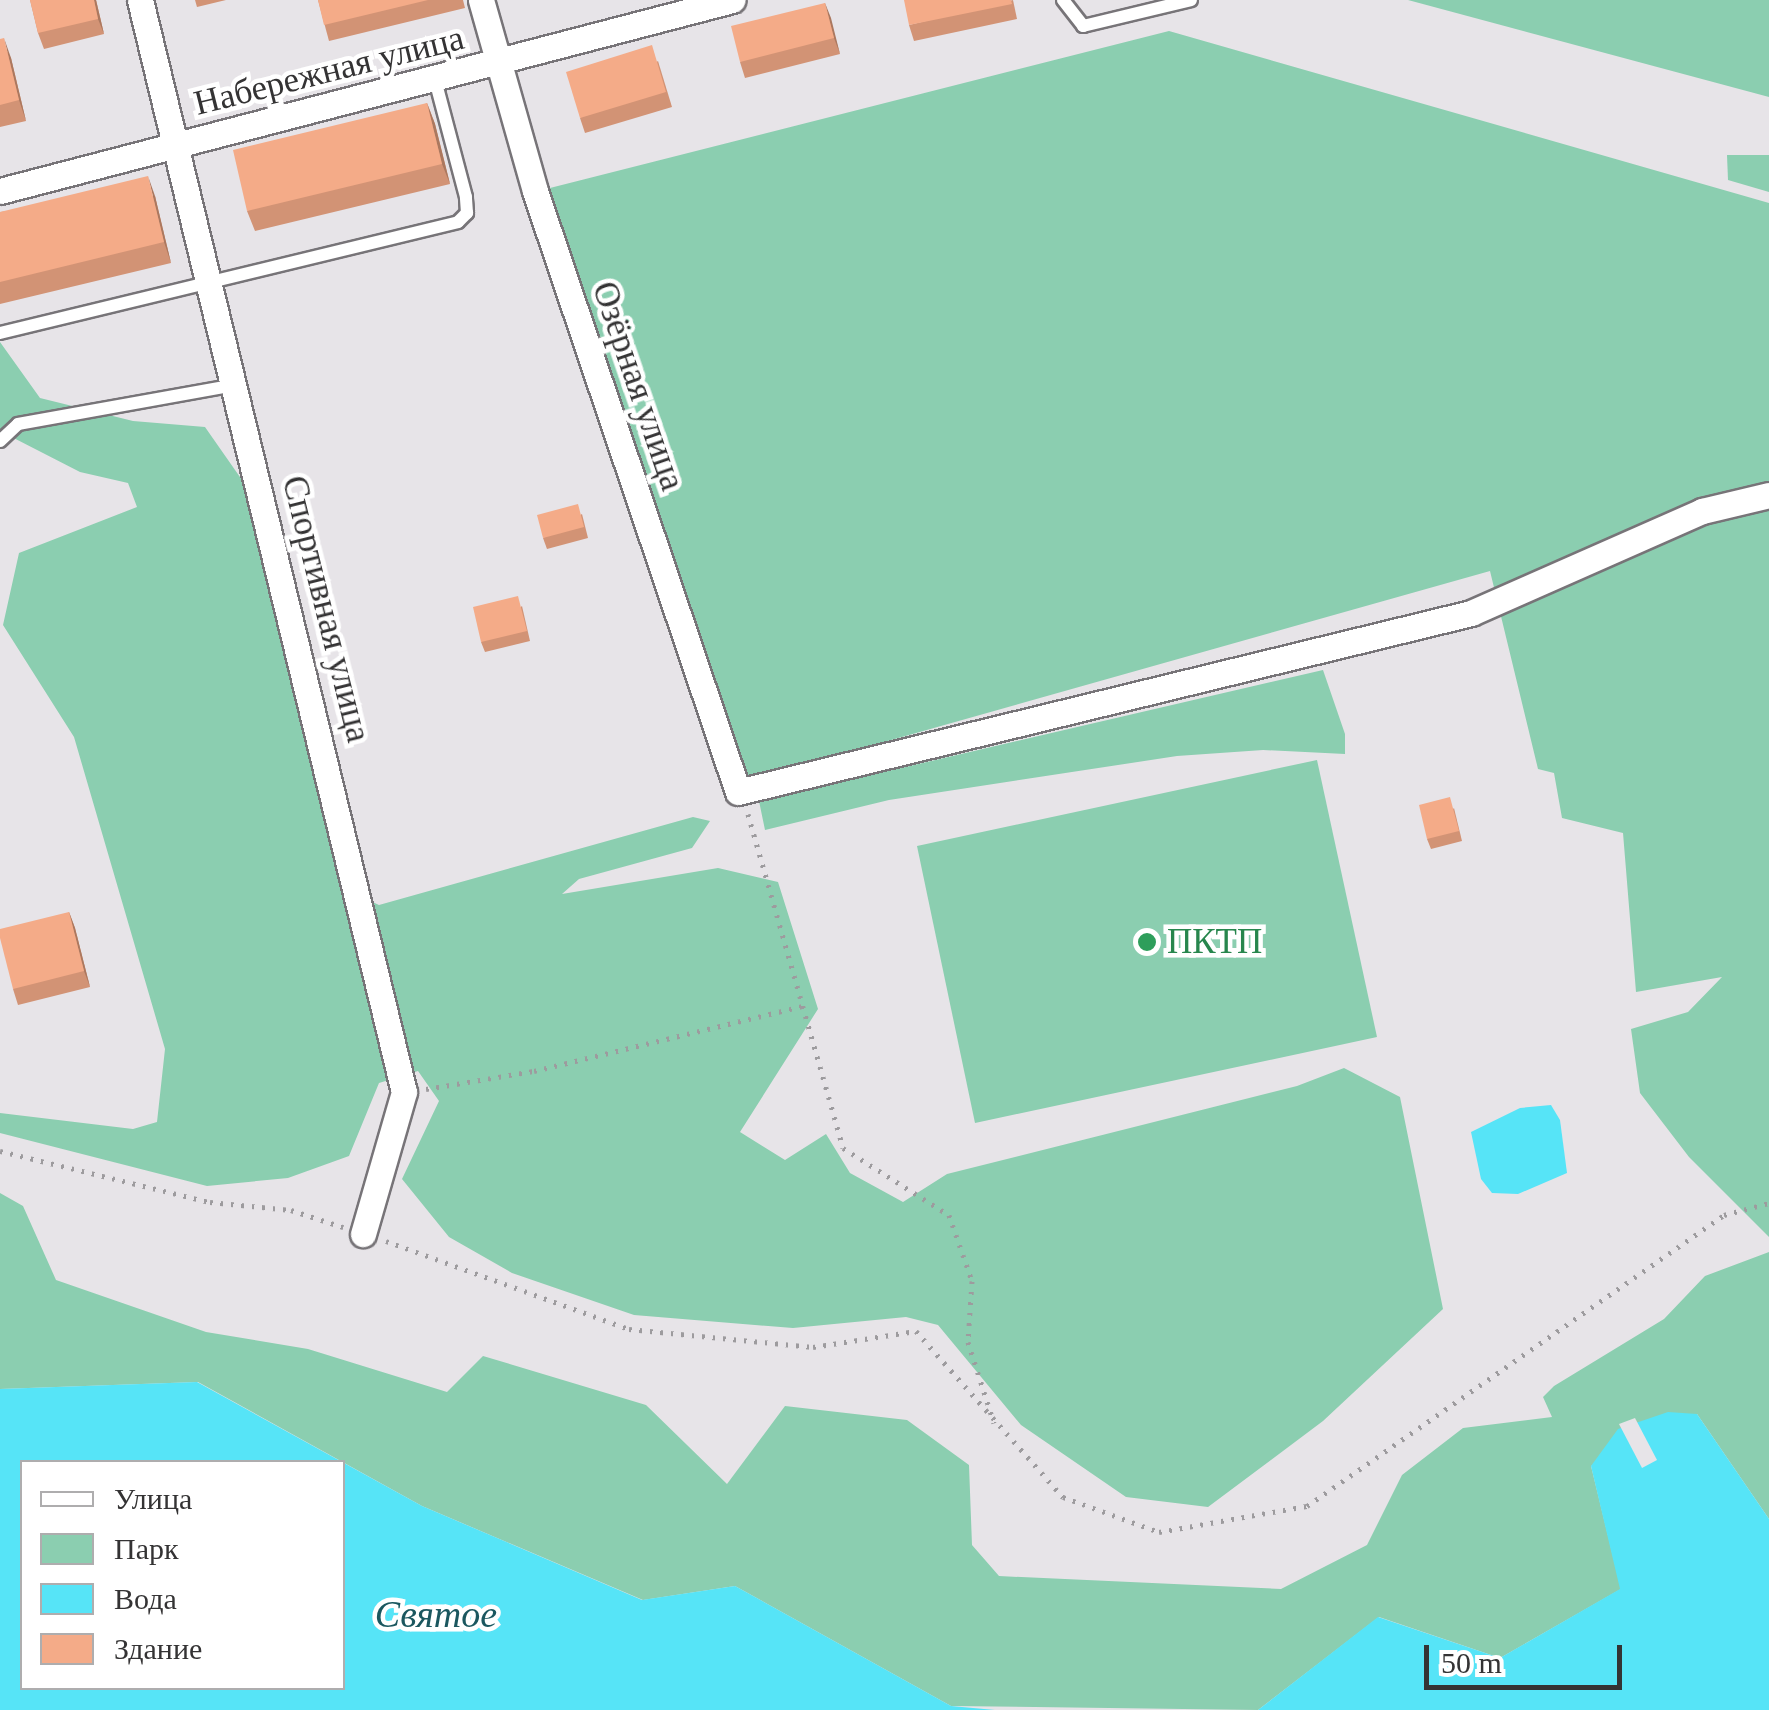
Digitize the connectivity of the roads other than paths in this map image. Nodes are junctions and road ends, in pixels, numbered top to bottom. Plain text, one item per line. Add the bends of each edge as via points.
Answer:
1 (140, 0) edge
2 (482, 0) edge
3 (732, 0) edge
4 (1063, 0) edge
5 (1191, 0) edge
6 (501, 63) junction
7 (435, 80) junction
8 (176, 146) junction
9 (0, 191) edge
10 (210, 283) junction
11 (0, 333) edge
12 (235, 385) junction
13 (0, 441) edge
14 (1769, 495) edge
15 (363, 1234) road end

1 - 8 street, Спортивная улица
2 - 6 street, Озёрная улица
3 - 6 street, Набережная улица
4 - 5 lane via 1084,26
6 - 7 street, Набережная улица
6 - 14 street, Озёрная улица via 534,191 738,792 1471,613 1702,511
7 - 8 street, Набережная улица
7 - 10 lane via 466,197 467,213 458,222
8 - 9 street, Набережная улица
8 - 10 street, Спортивная улица
10 - 11 lane
10 - 12 street, Спортивная улица
12 - 13 lane via 18,424
12 - 15 street, Спортивная улица via 404,1092

